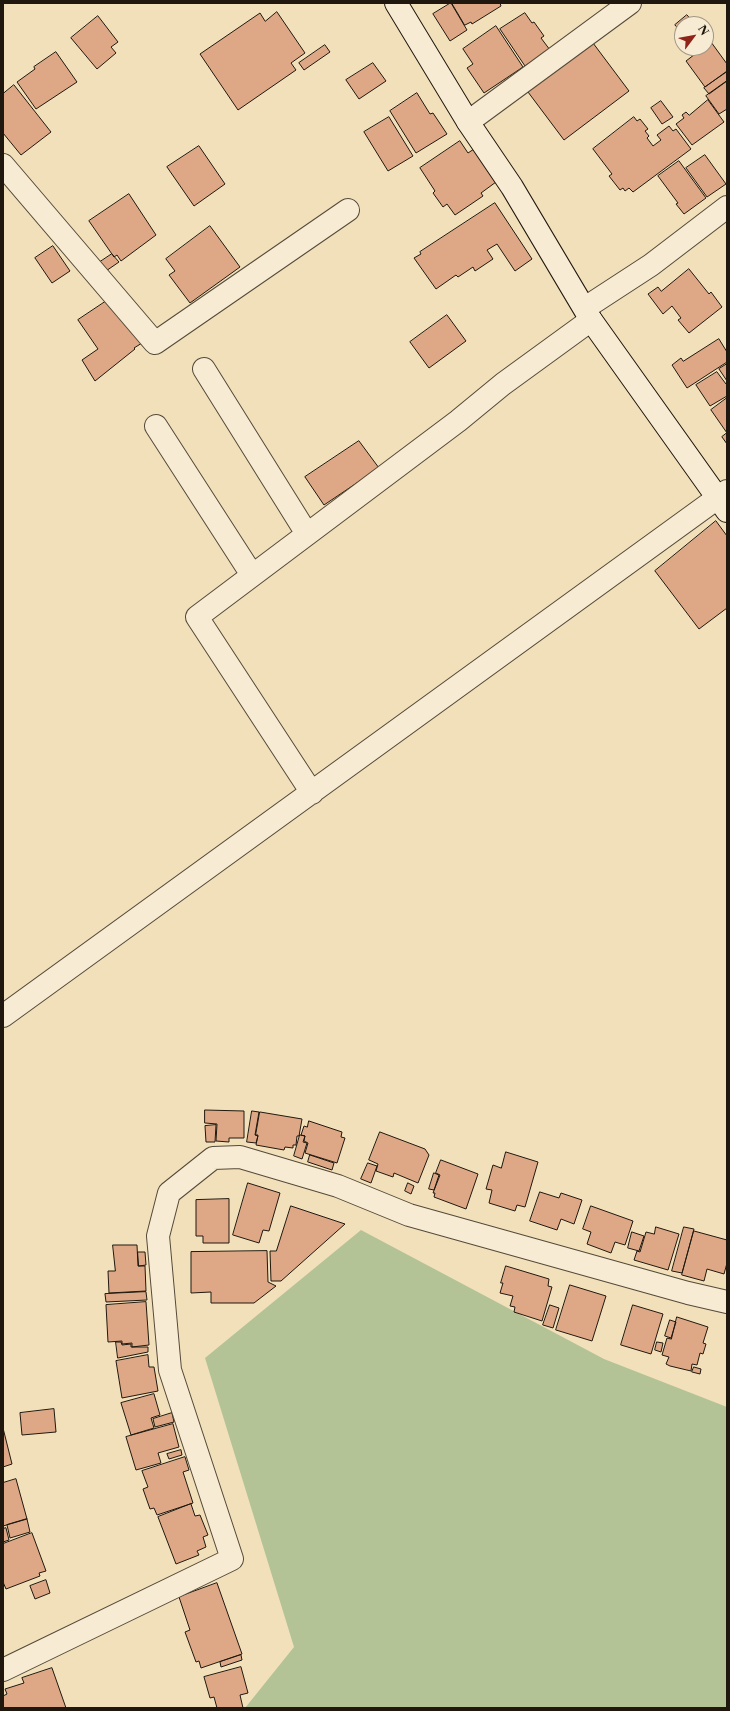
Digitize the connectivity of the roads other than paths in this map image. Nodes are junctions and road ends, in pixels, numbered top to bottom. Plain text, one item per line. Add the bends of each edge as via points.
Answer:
1 (396, 3) edge
2 (630, 3) edge
3 (468, 122) junction
4 (3, 165) edge
5 (727, 207) edge
6 (348, 210) dead end
7 (588, 314) junction
8 (204, 369) dead end
9 (156, 426) dead end
10 (724, 500) edge
11 (307, 534) junction
12 (252, 575) junction
13 (312, 793) junction
14 (3, 1016) edge
15 (727, 1302) edge
16 (3, 1670) edge

1 - 3 street
2 - 3 street
3 - 7 street via 512,187
4 - 6 street via 155,343
5 - 7 street
7 - 10 street
7 - 11 street via 458,421
8 - 11 street
9 - 12 street
10 - 13 street
11 - 12 street
12 - 13 street via 197,617
13 - 14 street
15 - 16 street via 409,1215 338,1186 240,1157 213,1158 169,1193 158,1236 170,1370 232,1559

